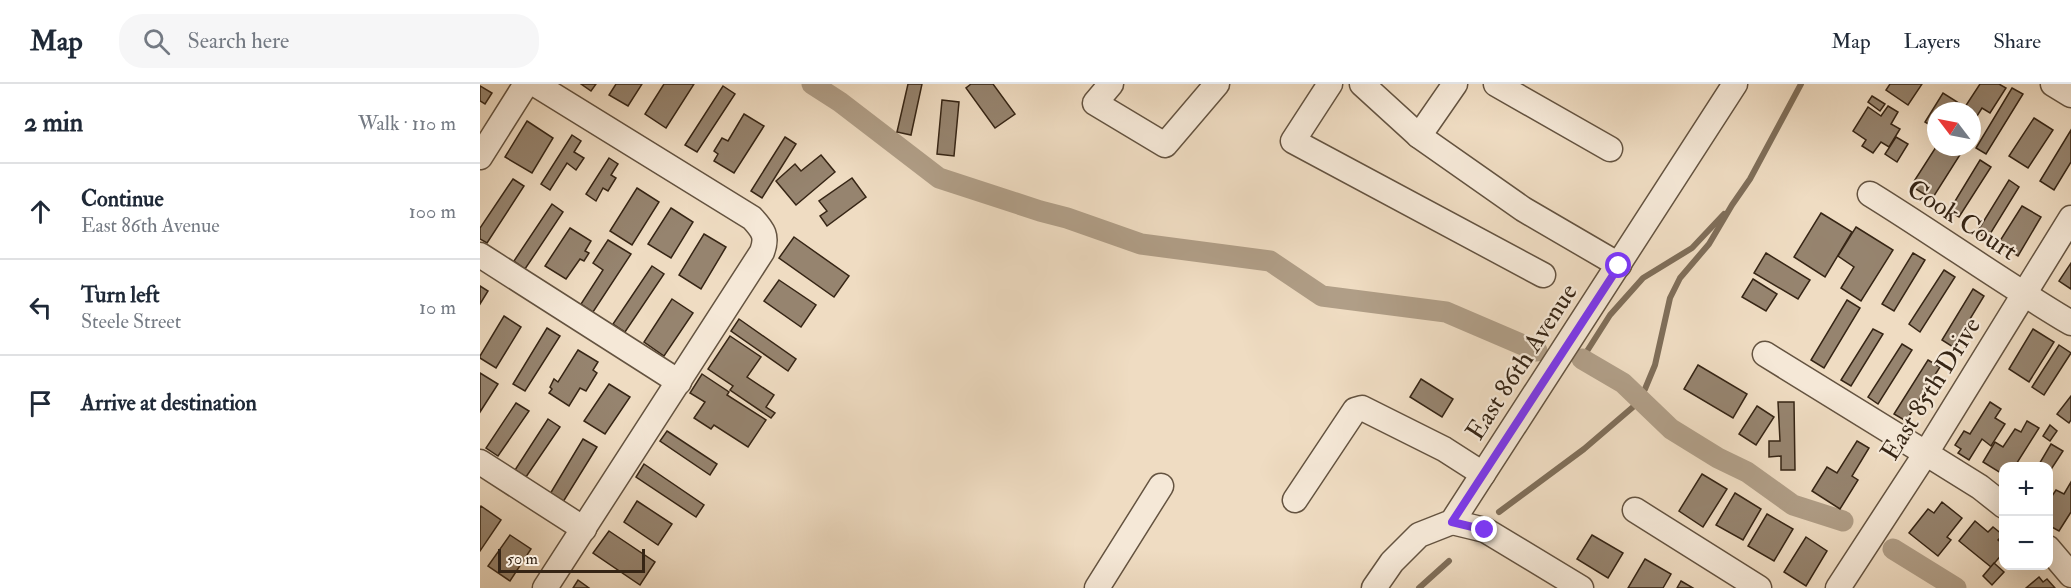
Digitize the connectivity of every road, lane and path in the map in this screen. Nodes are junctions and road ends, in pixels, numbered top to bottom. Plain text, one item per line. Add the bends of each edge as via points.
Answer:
1 (526, 84) edge
2 (535, 84) edge
3 (1111, 84) edge
4 (1217, 84) edge
5 (1330, 84) edge
6 (1362, 84) edge
7 (1455, 84) edge
8 (1496, 84) edge
9 (1735, 84) edge
10 (2053, 84) edge
11 (2071, 95) edge
12 (1419, 136) junction
13 (1610, 149) dead end
14 (480, 157) edge
15 (1870, 194) dead end
16 (2071, 218) edge
17 (480, 255) edge
18 (1619, 266) junction
19 (1543, 275) dead end
20 (2023, 294) junction
21 (2071, 323) edge
22 (1765, 354) dead end
23 (678, 382) junction
24 (1926, 453) junction
25 (480, 462) edge
26 (1483, 474) junction
27 (1161, 486) dead end
28 (1294, 500) dead end
29 (1999, 502) edge
30 (1635, 510) dead end
31 (1452, 522) junction
32 (584, 529) junction
33 (2053, 553) edge
34 (2071, 575) edge
35 (545, 588) edge
36 (1097, 588) edge
37 (1374, 588) edge
38 (1581, 588) edge
39 (1759, 588) edge
40 (1838, 588) edge

1 - 14 street
2 - 23 street via 752,218 761,228 766,241 762,252
3 - 4 street via 1095,103 1165,145
5 - 19 street via 1293,141
6 - 12 street
7 - 12 street
8 - 13 street
9 - 18 street, East 86th Avenue
10 - 11 street
12 - 18 street via 1523,209
15 - 20 street, Cook Court
16 - 20 street, East 85th Drive
17 - 23 street
18 - 26 street, East 86th Avenue
20 - 21 street, Cook Court
20 - 24 street, East 85th Drive
22 - 24 street
23 - 32 street
24 - 29 street
24 - 40 street, East 85th Drive
25 - 32 street
26 - 28 street via 1444,449 1362,408 1355,410
26 - 31 street, East 86th Avenue
27 - 36 street
30 - 39 street
31 - 37 street via 1419,535 1392,562
31 - 38 street via 1485,530
32 - 35 street
33 - 34 street

